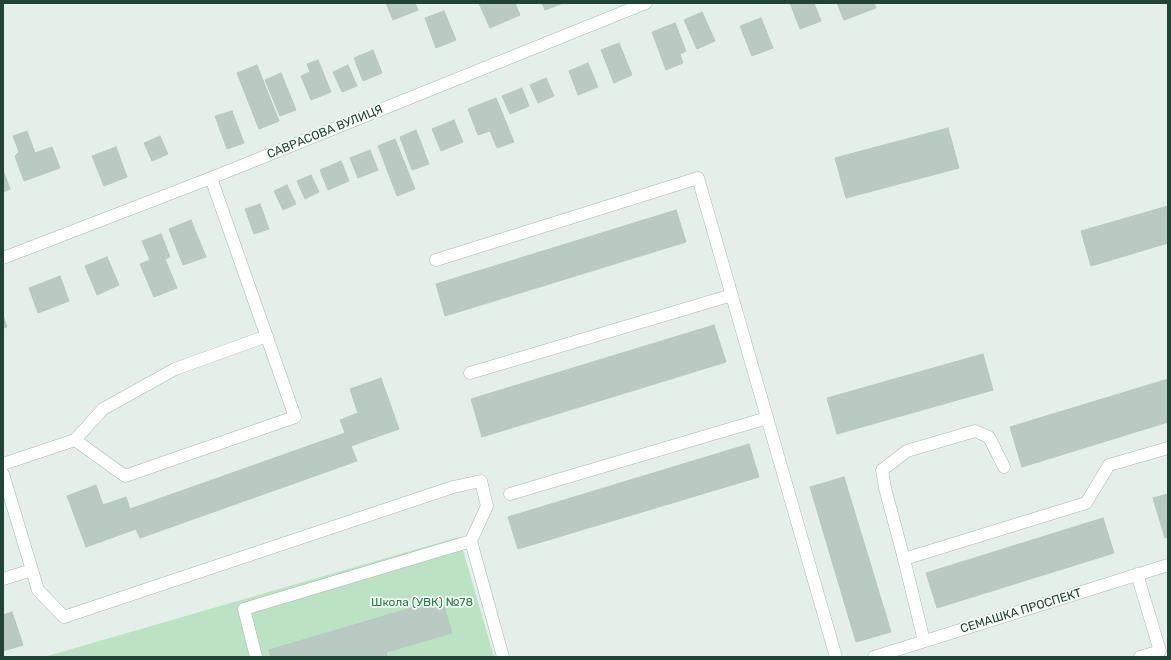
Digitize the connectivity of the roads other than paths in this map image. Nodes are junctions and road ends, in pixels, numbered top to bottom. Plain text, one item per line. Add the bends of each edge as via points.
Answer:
1 (646, 3) edge
2 (211, 178) junction
3 (3, 258) edge
4 (436, 260) dead end
5 (732, 295) junction
6 (267, 336) junction
7 (470, 373) dead end
8 (767, 418) junction
9 (75, 440) junction
10 (1168, 448) edge
11 (3, 464) edge
12 (1004, 467) dead end
13 (3, 474) edge
14 (510, 494) dead end
15 (471, 541) junction
16 (904, 559) junction
17 (1168, 565) edge
18 (32, 570) junction
19 (1137, 574) junction
20 (3, 579) edge
21 (924, 641) junction
22 (1164, 650) edge
23 (256, 657) edge
24 (503, 657) edge
25 (836, 657) edge
26 (874, 657) edge
27 (1140, 657) edge

1 - 2 street, САВРАСОВА ВУЛИЦЯ
2 - 3 street, САВРАСОВА ВУЛИЦЯ
2 - 6 street
4 - 5 street via 698,178
5 - 7 street
5 - 8 street
6 - 9 street via 175,369 103,409
6 - 9 street via 295,417 124,476
8 - 14 street
8 - 25 street
9 - 11 street
10 - 16 street via 1109,465 1086,503
12 - 16 street via 989,437 975,431 907,451 882,470
13 - 18 street
15 - 18 street via 487,506 480,481 453,487 64,618 38,590
15 - 23 street via 244,609
15 - 24 street
16 - 21 street
17 - 19 street, СЕМАШКА ПРОСПЕКТ
18 - 20 street
19 - 21 street, СЕМАШКА ПРОСПЕКТ
19 - 22 street
21 - 26 street, СЕМАШКА ПРОСПЕКТ
22 - 27 street

